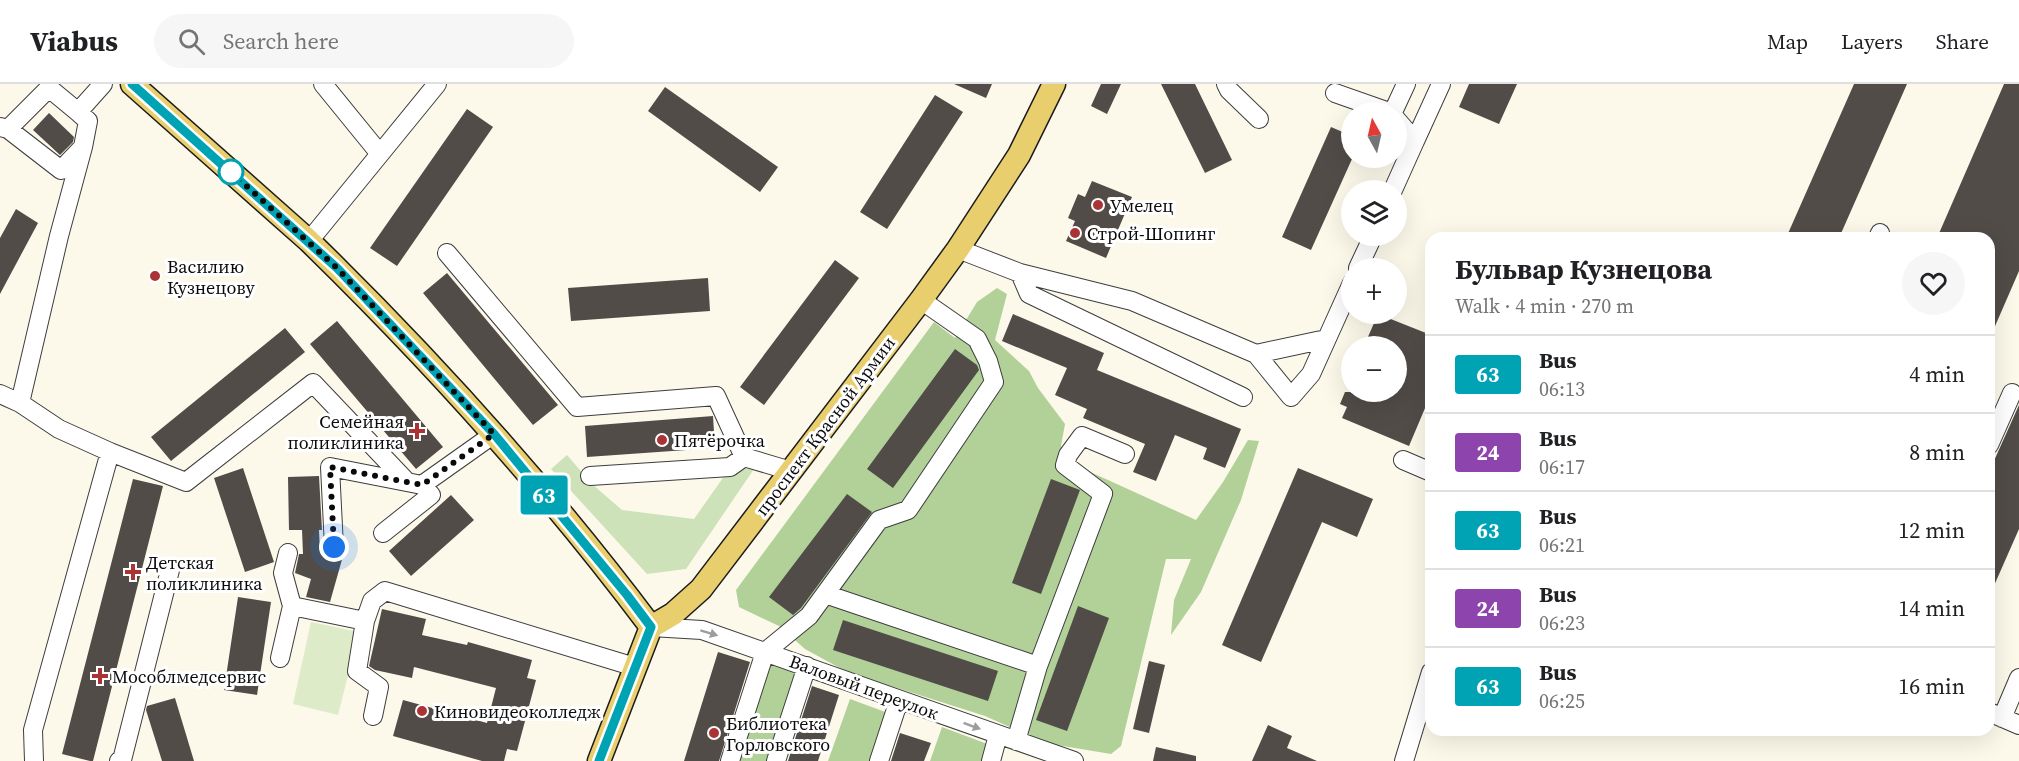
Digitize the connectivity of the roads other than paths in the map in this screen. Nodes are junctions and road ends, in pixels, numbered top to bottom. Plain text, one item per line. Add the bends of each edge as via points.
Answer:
1 (103, 84) edge
2 (132, 84) edge
3 (323, 84) edge
4 (437, 84) edge
5 (1054, 84) edge
6 (1226, 84) edge
7 (1406, 84) edge
8 (1442, 84) edge
9 (1335, 93) dead end
10 (1362, 102) edge
11 (1396, 102) edge
12 (78, 112) junction
13 (1259, 119) dead end
14 (4, 128) edge
15 (1407, 131) edge
16 (1415, 141) junction
17 (83, 147) junction
18 (380, 154) junction
19 (1397, 180) edge
20 (309, 241) junction
21 (958, 249) junction
22 (447, 253) dead end
23 (1020, 273) junction
24 (921, 300) junction
25 (1341, 307) edge
26 (1326, 339) junction
27 (1256, 354) junction
28 (2012, 393) dead end
29 (0, 394) edge
30 (1243, 397) dead end
31 (20, 403) junction
32 (1995, 431) edge
33 (494, 434) junction
34 (110, 452) junction
35 (1125, 454) dead end
36 (744, 457) junction
37 (1403, 460) dead end
38 (1425, 469) edge
39 (791, 471) junction
40 (591, 476) dead end
41 (415, 483) junction
42 (383, 533) dead end
43 (334, 547) dead end
44 (288, 553) dead end
45 (170, 570) dead end
46 (825, 594) junction
47 (292, 606) junction
48 (365, 621) junction
49 (651, 627) junction
50 (765, 652) junction
51 (280, 658) dead end
52 (807, 666) junction
53 (1038, 666) junction
54 (635, 667) junction
55 (2019, 678) edge
56 (1425, 692) edge
57 (899, 700) junction
58 (1995, 715) edge
59 (373, 716) dead end
60 (2019, 725) edge
61 (998, 735) junction
62 (1016, 741) junction
63 (34, 761) edge
64 (121, 761) edge
65 (599, 761) edge
66 (730, 761) edge
67 (776, 761) edge
68 (879, 761) edge
69 (991, 761) edge
70 (1074, 761) edge
71 (1404, 761) edge

1 - 12 street
2 - 20 main road
3 - 18 street
4 - 18 street
5 - 21 main road, проспект Красной Армии via 1019,155
6 - 13 street
7 - 11 street
8 - 16 street
9 - 10 street
12 - 14 street via 49,88
12 - 17 street via 88,121
14 - 17 street via 61,170
15 - 16 street
16 - 19 street
17 - 31 street
18 - 20 street
20 - 33 main road
21 - 23 street
21 - 24 main road, проспект Красной Армии
22 - 36 street via 577,407 716,396
23 - 27 street via 1132,301
23 - 30 street via 1029,294
24 - 39 main road, проспект Красной Армии
24 - 46 street via 977,339 994,382 908,510 879,520
25 - 26 street
26 - 27 street
26 - 27 street via 1311,374 1292,397
28 - 32 street
29 - 31 street
31 - 34 street via 59,429
33 - 41 street
33 - 49 main road
34 - 41 street via 186,482 313,383
34 - 63 street via 33,730
35 - 53 street via 1082,436 1068,455 1065,465 1102,494
36 - 39 street
36 - 40 street via 730,467
37 - 38 street
39 - 49 main road, проспект Красной Армии via 701,588 673,614
41 - 42 street via 431,495
41 - 43 street via 330,467
44 - 47 street via 283,573
45 - 64 street
46 - 50 street via 809,616
46 - 53 street
47 - 48 street
47 - 51 street
48 - 54 street via 372,601 385,591
48 - 59 street via 357,670 379,687
49 -> 50 street, Валовый переулок via 702,630
49 - 54 main road
50 - 52 street, Валовый переулок
50 - 66 street
52 - 57 street, Валовый переулок
52 - 67 street
53 - 62 street
54 - 65 main road
55 - 58 street
56 - 71 street
57 -> 61 street, Валовый переулок
57 - 68 street
58 - 60 street
61 - 62 street, Валовый переулок
61 - 69 street
62 - 70 street, Валовый переулок

